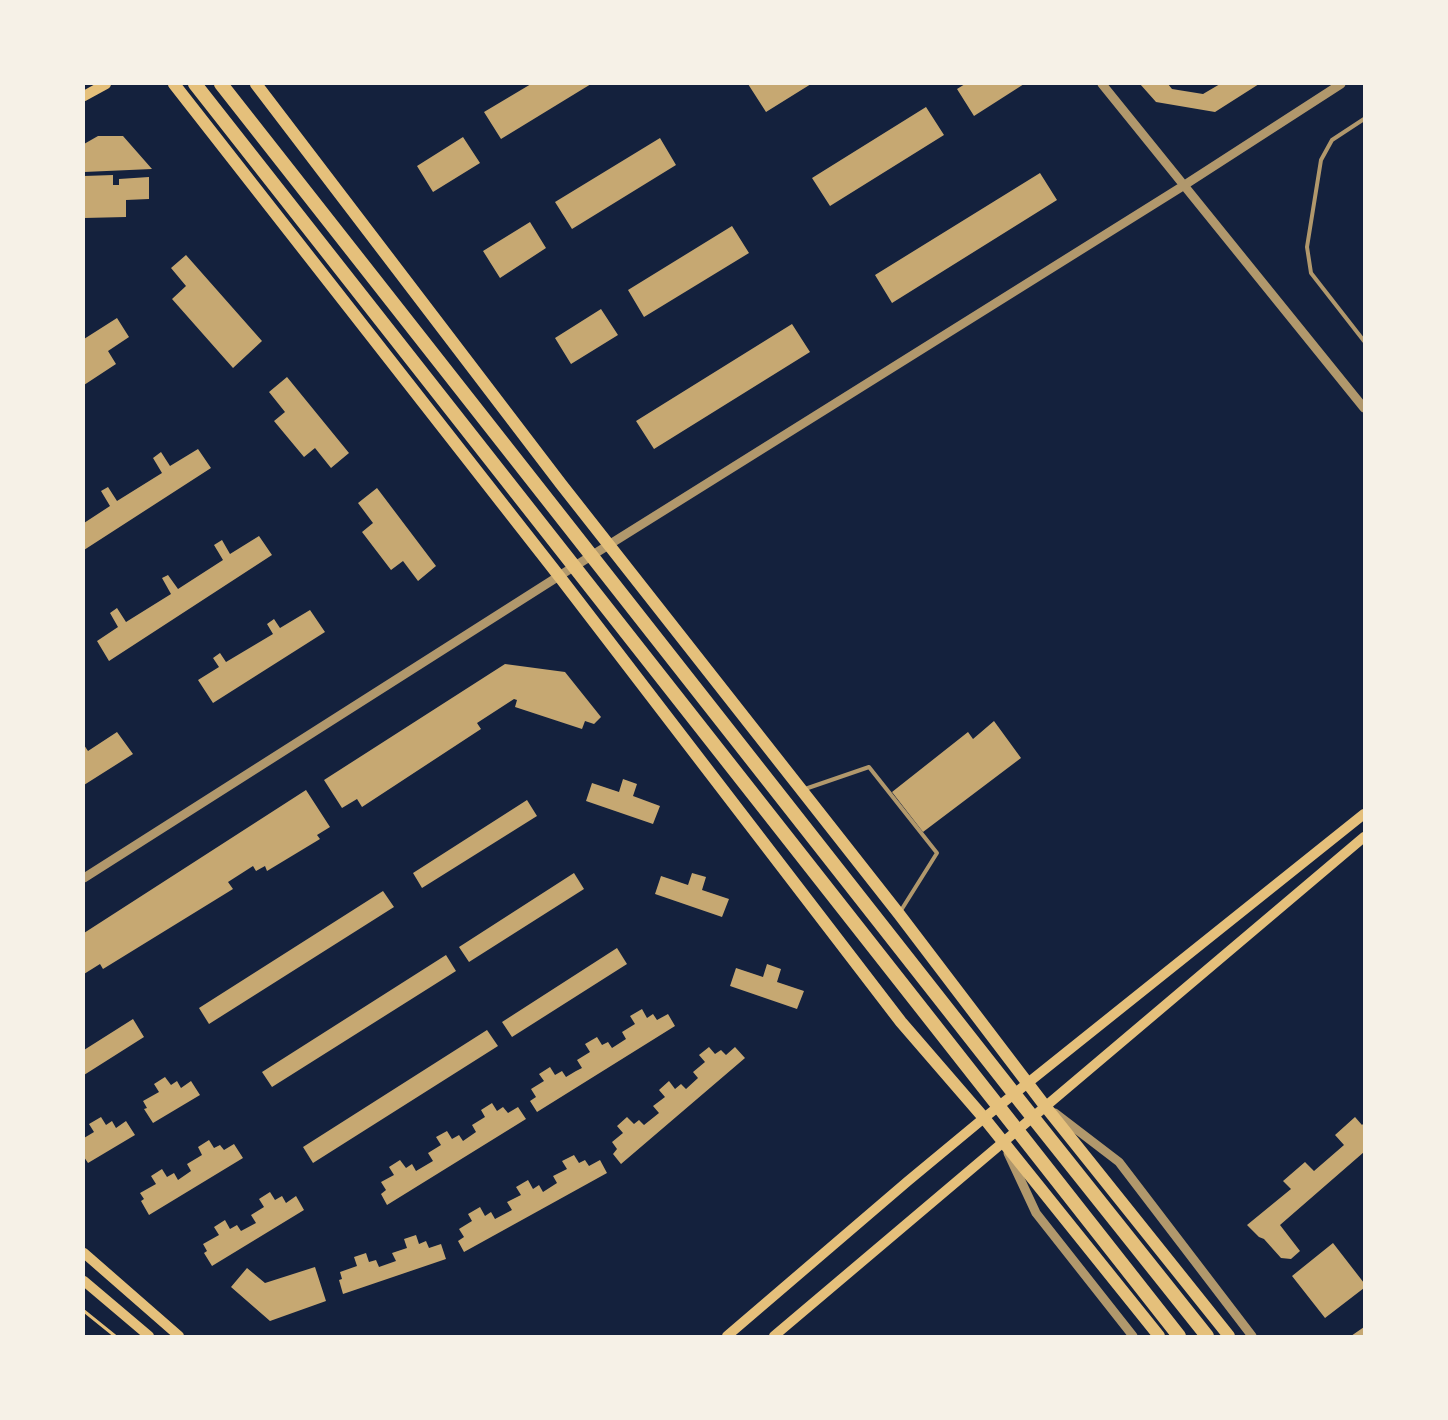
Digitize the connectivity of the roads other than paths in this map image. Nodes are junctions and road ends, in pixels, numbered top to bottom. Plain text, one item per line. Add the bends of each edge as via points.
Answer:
1 (106, 84) edge
2 (174, 84) edge
3 (195, 84) edge
4 (220, 84) edge
5 (256, 84) edge
6 (1102, 84) edge
7 (1341, 84) edge
8 (84, 96) edge
9 (1364, 119) edge
10 (1183, 186) junction
11 (1364, 341) edge
12 (1364, 408) edge
13 (609, 546) junction
14 (559, 576) junction
15 (802, 790) junction
16 (1364, 814) edge
17 (1364, 837) edge
18 (84, 878) edge
19 (899, 914) junction
20 (1028, 1083) junction
21 (1045, 1106) junction
22 (984, 1118) junction
23 (1002, 1142) junction
24 (84, 1253) edge
25 (84, 1281) edge
26 (149, 1336) edge
27 (180, 1336) edge
28 (727, 1336) edge
29 (774, 1336) edge
30 (1133, 1336) edge
31 (1158, 1336) edge
32 (1179, 1336) edge
33 (1207, 1336) edge
34 (1229, 1336) edge
35 (1252, 1336) edge

1 - 8 main road
2 - 14 main road
3 - 32 highway
4 - 33 highway
5 - 13 main road
6 - 10 street
7 - 10 street
9 - 11 lane via 1332,140 1321,160 1307,248 1311,273
10 - 12 street
10 - 13 street
13 - 14 street
13 - 15 main road
14 - 18 street
14 - 22 main road via 901,1022
15 - 19 main road
15 - 19 lane via 869,767 931,845 937,853
16 - 20 main road
17 - 21 main road
19 - 20 main road
20 - 21 main road
20 - 22 main road
21 - 23 main road
21 - 34 main road
21 - 35 street via 1119,1162
22 - 23 main road
22 - 28 main road
23 - 29 main road
23 - 30 street via 1036,1213
23 - 31 main road
24 - 27 main road
25 - 26 main road

